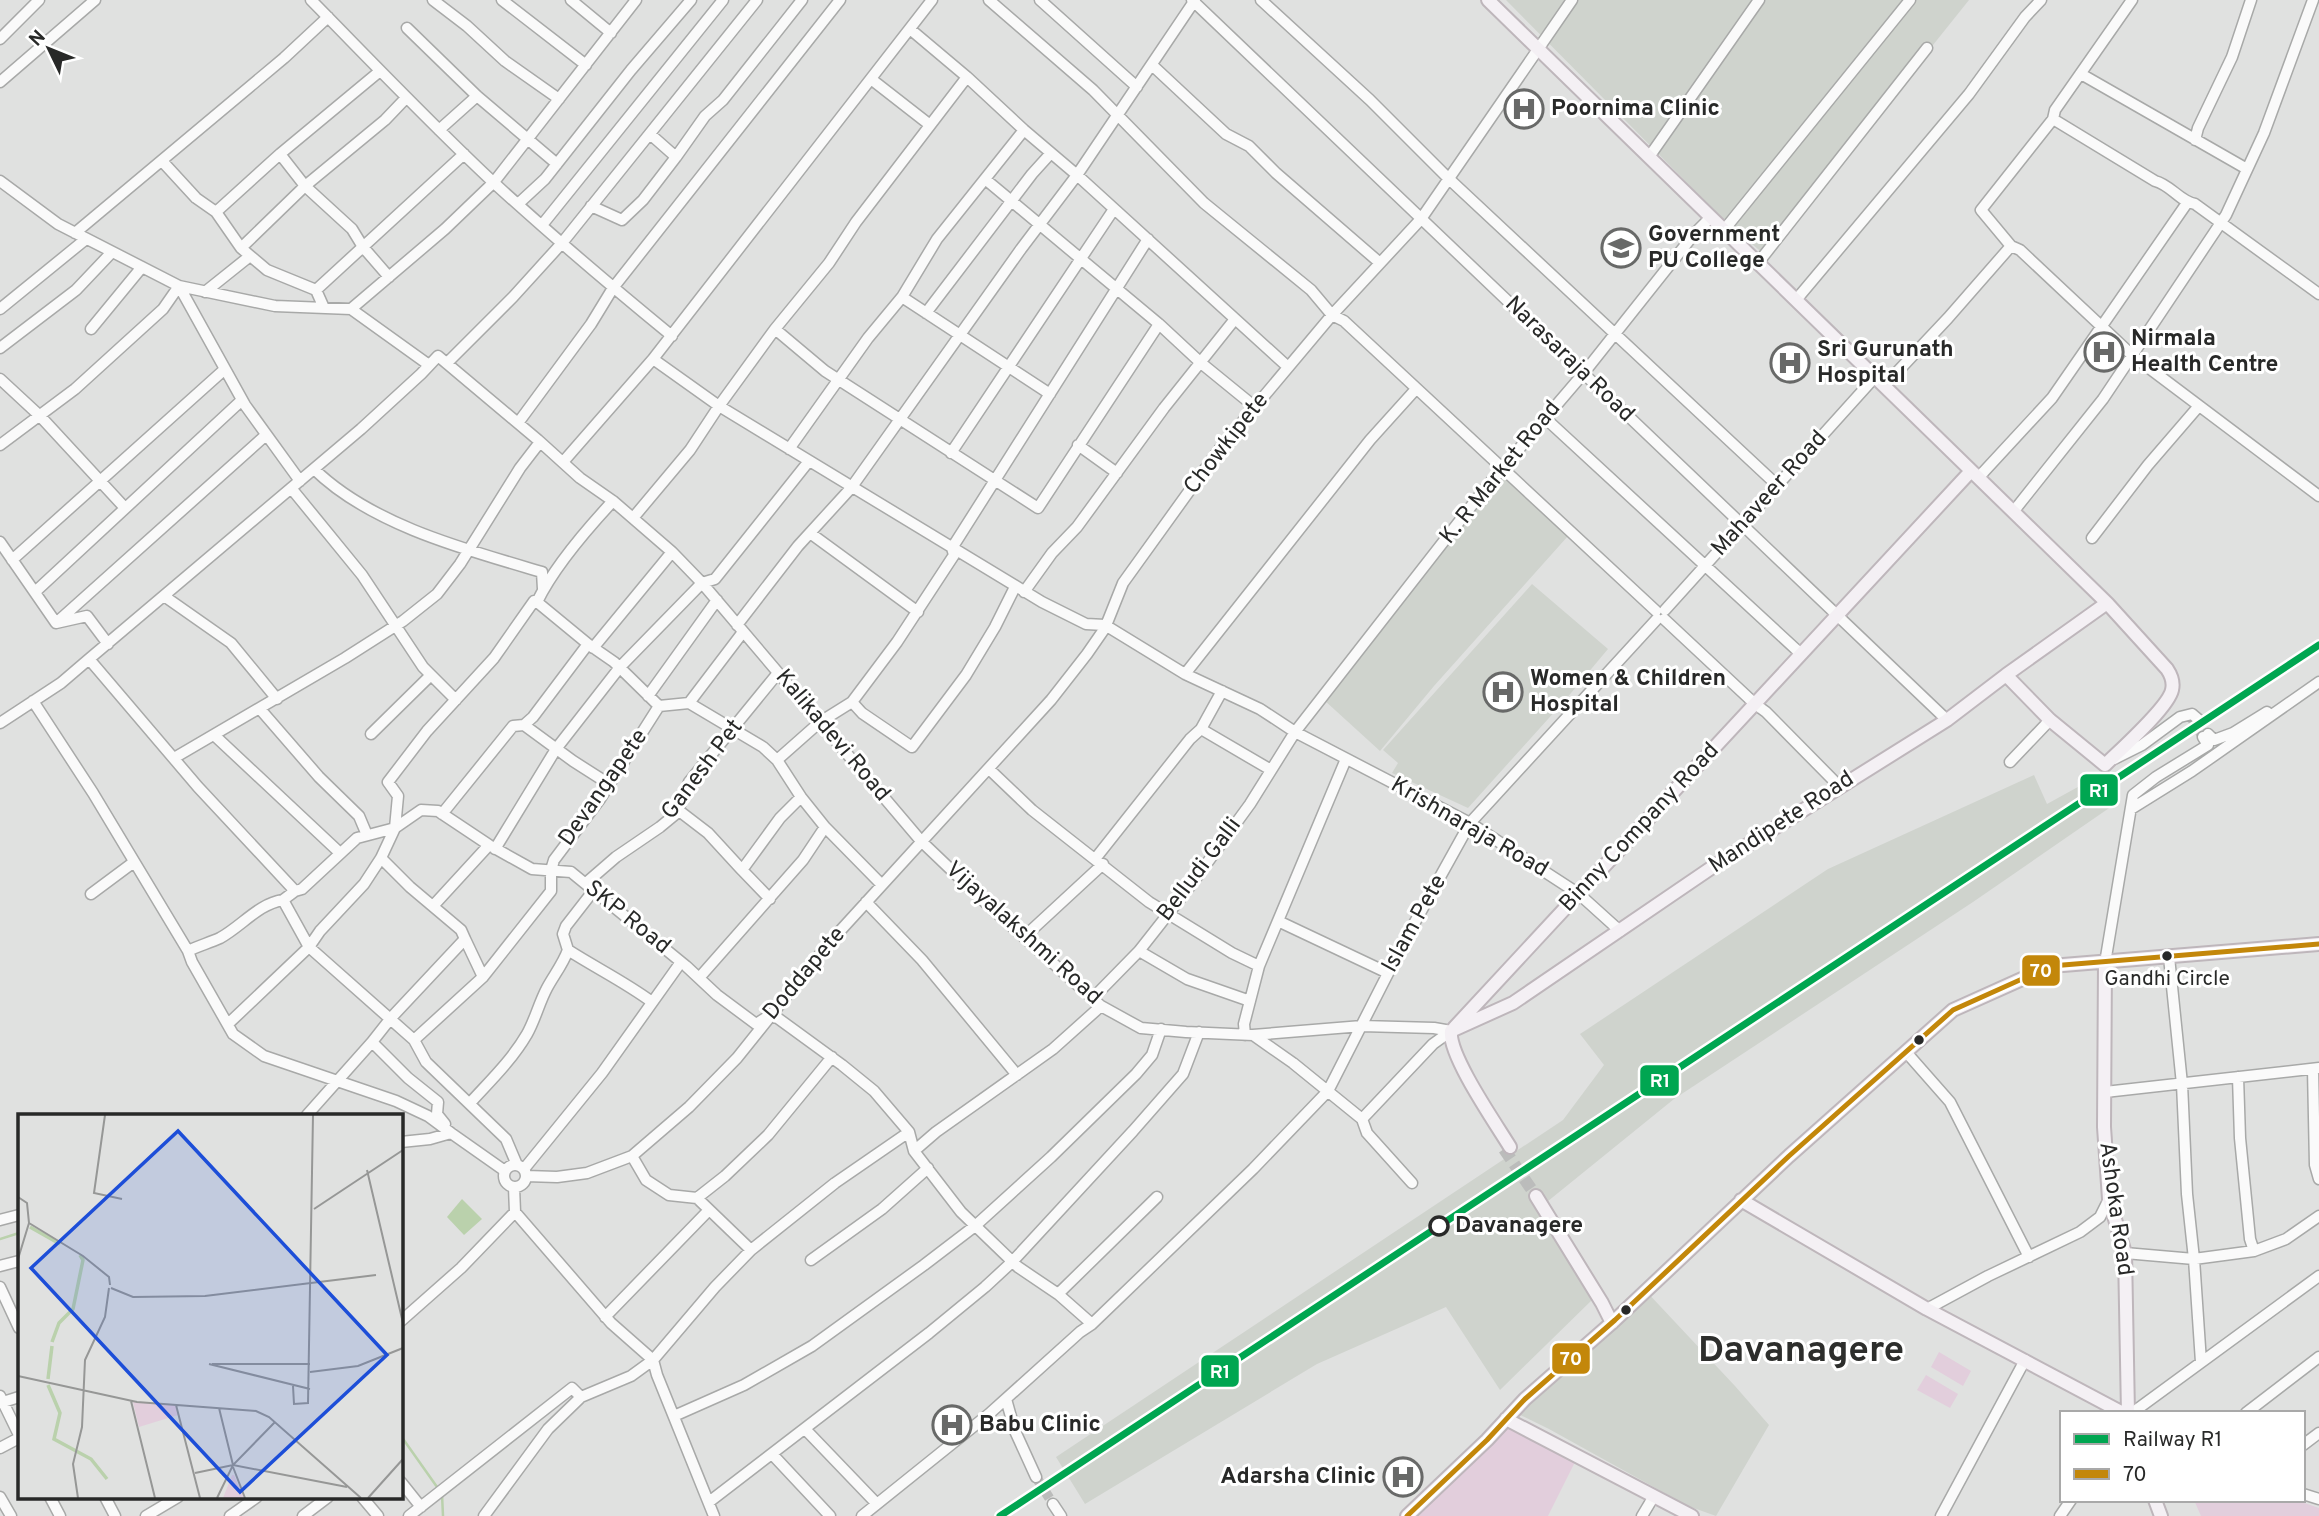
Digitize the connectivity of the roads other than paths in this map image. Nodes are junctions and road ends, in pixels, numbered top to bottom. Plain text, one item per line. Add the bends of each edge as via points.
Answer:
1 (39, 0) edge
2 (95, 0) edge
3 (311, 0) edge
4 (433, 0) edge
5 (502, 0) edge
6 (571, 0) edge
7 (636, 0) edge
8 (691, 0) edge
9 (723, 0) edge
10 (757, 0) edge
11 (802, 0) edge
12 (840, 0) edge
13 (932, 0) edge
14 (989, 0) edge
15 (1040, 0) edge
16 (1261, 0) edge
17 (1488, 0) edge
18 (1572, 0) edge
19 (1759, 0) edge
20 (1910, 0) edge
21 (2041, 0) edge
22 (2132, 0) edge
23 (2251, 0) edge
24 (2313, 0) edge
25 (1193, 1) edge
26 (328, 17) junction
27 (407, 28) dead end
28 (910, 29) junction
29 (611, 33) junction
30 (0, 39) edge
31 (1537, 48) junction
32 (1927, 48) dead end
33 (586, 65) junction
34 (1152, 65) junction
35 (380, 71) junction
36 (2081, 75) junction
37 (967, 77) junction
38 (871, 79) junction
39 (0, 82) edge
40 (1137, 87) junction
41 (477, 96) junction
42 (407, 98) junction
43 (559, 99) junction
44 (1118, 115) junction
45 (2053, 119) junction
46 (930, 125) junction
47 (439, 130) junction
48 (1024, 130) junction
49 (650, 134) junction
50 (527, 140) junction
51 (2195, 140) junction
52 (464, 153) junction
53 (1051, 153) junction
54 (280, 154) junction
55 (1649, 157) junction
56 (676, 158) junction
57 (162, 161) junction
58 (557, 164) junction
59 (2247, 169) junction
60 (1077, 175) junction
61 (985, 178) junction
62 (1448, 178) junction
63 (0, 181) edge
64 (494, 182) junction
65 (305, 187) junction
66 (1012, 201) junction
67 (2187, 203) junction
68 (518, 204) junction
69 (592, 206) junction
70 (1114, 209) junction
71 (216, 212) junction
72 (1711, 217) junction
73 (1421, 219) junction
74 (2222, 223) junction
75 (1040, 224) junction
76 (542, 225) junction
77 (1724, 230) junction
78 (75, 233) junction
79 (86, 239) junction
80 (1148, 239) junction
81 (562, 243) junction
82 (2011, 246) junction
83 (363, 247) junction
84 (241, 248) junction
85 (112, 252) junction
86 (250, 256) junction
87 (1080, 258) junction
88 (1380, 263) junction
89 (1758, 263) junction
90 (142, 267) junction
91 (389, 277) junction
92 (179, 286) junction
93 (613, 288) junction
94 (1116, 289) junction
95 (316, 290) junction
96 (205, 292) junction
97 (2319, 294) edge
98 (902, 297) junction
99 (1796, 300) junction
100 (324, 308) junction
101 (0, 309) edge
102 (351, 309) junction
103 (926, 313) junction
104 (1332, 315) junction
105 (1235, 320) junction
106 (1159, 324) junction
107 (2101, 328) junction
108 (91, 329) dead end
109 (775, 329) junction
110 (1615, 334) junction
111 (672, 336) junction
112 (960, 336) junction
113 (0, 348) edge
114 (2133, 356) junction
115 (653, 359) junction
116 (447, 363) junction
117 (1201, 363) junction
118 (429, 365) junction
119 (1009, 367) junction
120 (1288, 367) junction
121 (225, 369) junction
122 (1583, 373) junction
123 (838, 379) junction
124 (0, 380) edge
125 (1879, 382) junction
126 (1416, 389) junction
127 (1050, 394) junction
128 (242, 400) junction
129 (719, 406) junction
130 (1255, 407) junction
131 (2198, 407) junction
132 (40, 416) junction
133 (1545, 418) junction
134 (900, 420) junction
135 (518, 423) junction
136 (266, 435) junction
137 (540, 442) junction
138 (0, 444) edge
139 (1078, 445) junction
140 (789, 449) junction
141 (951, 453) junction
142 (809, 461) junction
143 (563, 462) junction
144 (1503, 467) junction
145 (314, 469) junction
146 (1117, 473) junction
147 (1975, 474) junction
148 (995, 480) junction
149 (100, 481) junction
150 (300, 481) junction
151 (1777, 485) junction
152 (291, 488) junction
153 (851, 488) junction
154 (2319, 496) edge
155 (613, 501) junction
156 (125, 508) junction
157 (2013, 512) junction
158 (633, 518) junction
159 (1742, 525) junction
160 (810, 533) junction
161 (2092, 538) dead end
162 (0, 542) edge
163 (952, 548) junction
164 (469, 550) junction
165 (672, 552) junction
166 (12, 560) junction
167 (1705, 565) junction
168 (702, 583) junction
169 (543, 589) junction
170 (1020, 589) junction
171 (35, 592) junction
172 (164, 596) junction
173 (716, 600) junction
174 (537, 602) junction
175 (2107, 604) junction
176 (918, 612) junction
177 (1660, 615) junction
178 (1837, 615) junction
179 (56, 623) junction
180 (1105, 625) junction
181 (395, 626) junction
182 (740, 628) junction
183 (108, 644) junction
184 (591, 646) junction
185 (1801, 654) junction
186 (89, 659) junction
187 (620, 667) junction
188 (778, 673) junction
189 (1185, 674) junction
190 (431, 675) junction
191 (2006, 675) junction
192 (2319, 682) edge
193 (1222, 691) junction
194 (648, 696) junction
195 (277, 699) junction
196 (456, 700) junction
197 (33, 701) junction
198 (852, 702) junction
199 (689, 703) junction
200 (1755, 704) junction
201 (659, 706) junction
202 (260, 709) junction
203 (2273, 714) junction
204 (1947, 720) junction
205 (2050, 720) junction
206 (2196, 720) dead end
207 (820, 722) junction
208 (0, 723) edge
209 (524, 725) junction
210 (733, 729) junction
211 (1201, 729) junction
212 (1295, 732) junction
213 (371, 734) dead end
214 (214, 735) junction
215 (556, 749) junction
216 (174, 758) junction
217 (1346, 759) junction
218 (777, 760) junction
219 (2010, 762) dead end
220 (2106, 764) junction
221 (989, 769) junction
222 (1271, 770) junction
223 (609, 784) junction
224 (1839, 786) junction
225 (801, 797) junction
226 (2131, 809) junction
227 (678, 810) junction
228 (442, 814) junction
229 (1469, 823) junction
230 (825, 827) junction
231 (395, 828) junction
232 (367, 835) junction
233 (921, 841) junction
234 (492, 847) junction
235 (340, 853) junction
236 (382, 858) junction
237 (1099, 861) junction
238 (134, 862) junction
239 (551, 870) junction
240 (743, 870) junction
241 (882, 885) junction
242 (590, 886) junction
243 (295, 891) junction
244 (91, 894) dead end
245 (1579, 894) junction
246 (770, 899) junction
247 (283, 901) junction
248 (866, 902) junction
249 (433, 906) junction
250 (1168, 914) junction
251 (1278, 920) junction
252 (1620, 932) junction
253 (1024, 937) junction
254 (465, 939) junction
255 (2319, 944) edge
256 (309, 947) junction
257 (568, 950) junction
258 (188, 951) junction
259 (1139, 951) junction
260 (2169, 957) junction
261 (681, 962) junction
262 (2105, 963) junction
263 (1259, 966) junction
264 (1388, 974) junction
265 (482, 977) junction
266 (699, 978) junction
267 (1250, 1001) junction
268 (652, 1002) junction
269 (1096, 1002) junction
270 (772, 1014) junction
271 (391, 1018) junction
272 (228, 1024) junction
273 (1362, 1026) junction
274 (1161, 1030) junction
275 (1199, 1032) junction
276 (1449, 1032) junction
277 (1249, 1035) junction
278 (414, 1040) junction
279 (372, 1042) junction
280 (1906, 1052) junction
281 (832, 1057) junction
282 (2316, 1069) edge
283 (1017, 1075) junction
284 (2238, 1077) junction
285 (337, 1080) junction
286 (2182, 1084) junction
287 (1328, 1091) junction
288 (2105, 1092) junction
289 (470, 1103) junction
290 (308, 1114) edge
291 (1362, 1119) junction
292 (909, 1132) junction
293 (451, 1133) junction
294 (402, 1142) edge
295 (1507, 1148) tunnel mouth
296 (914, 1151) junction
297 (632, 1156) junction
298 (928, 1168) junction
299 (522, 1170) junction
300 (505, 1171) junction
301 (2319, 1179) edge
302 (1412, 1183) dead end
303 (514, 1187) junction
304 (1538, 1195) tunnel mouth
305 (1157, 1197) dead end
306 (697, 1198) junction
307 (2109, 1199) junction
308 (1741, 1200) junction
309 (709, 1210) junction
310 (515, 1212) junction
311 (18, 1215) edge
312 (2319, 1216) edge
313 (0, 1220) edge
314 (975, 1226) junction
315 (751, 1250) junction
316 (2253, 1251) junction
317 (2125, 1253) junction
318 (2029, 1257) junction
319 (2194, 1259) junction
320 (811, 1260) dead end
321 (18, 1261) edge
322 (1012, 1262) junction
323 (0, 1266) edge
324 (2319, 1276) edge
325 (0, 1287) edge
326 (1058, 1294) junction
327 (1927, 1309) junction
328 (605, 1317) junction
329 (402, 1320) edge
330 (1613, 1321) junction
331 (1092, 1324) junction
332 (18, 1326) edge
333 (2319, 1357) edge
334 (653, 1360) junction
335 (2025, 1360) junction
336 (2201, 1362) junction
337 (581, 1397) junction
338 (1006, 1399) junction
339 (1, 1400) edge
340 (2123, 1411) edge
341 (2127, 1411) edge
342 (2130, 1411) edge
343 (2249, 1411) edge
344 (674, 1416) junction
345 (1506, 1419) junction
346 (805, 1429) junction
347 (18, 1435) edge
348 (18, 1438) edge
349 (0, 1448) edge
350 (772, 1454) junction
351 (1036, 1477) tunnel mouth
352 (402, 1483) edge
353 (1654, 1496) junction
354 (0, 1497) edge
355 (50, 1498) edge
356 (105, 1498) edge
357 (177, 1498) edge
358 (256, 1498) edge
359 (327, 1498) edge
360 (363, 1498) edge
361 (709, 1502) junction
362 (877, 1504) junction
363 (1053, 1504) tunnel mouth
364 (421, 1507) junction
365 (56, 1515) edge
366 (152, 1515) edge
367 (11, 1516) edge
368 (115, 1516) edge
369 (230, 1516) edge
370 (303, 1516) edge
371 (378, 1516) edge
372 (409, 1516) edge
373 (484, 1516) edge
374 (715, 1516) edge
375 (830, 1516) edge
376 (862, 1516) edge
377 (1061, 1516) edge
378 (1407, 1516) edge
379 (1642, 1516) edge
380 (1692, 1516) edge
381 (1941, 1516) edge

1 - 30 street
2 - 39 street
3 - 26 street
4 - 43 street
5 - 33 street
6 - 29 street
7 - 29 street
8 - 58 street
9 - 76 street
10 - 49 street
11 - 56 street
12 - 93 street
13 - 28 street
14 - 44 street
15 - 40 street
16 - 62 street
17 - 31 main road
18 - 31 street, Chowkipete
19 - 55 street
20 - 77 street
21 - 99 street via 1969,94
22 - 36 street
23 - 51 street via 2232,57
24 - 59 street
25 - 34 street
25 - 73 street, Narasaraja Road
26 - 35 street
26 - 57 street
27 - 41 street
28 - 37 street
28 - 38 street
29 - 33 street
31 - 55 main road
31 - 62 street, Chowkipete
32 - 89 street
33 - 43 street
34 - 40 street
34 - 88 street via 1226,134 1249,146
35 - 42 street
35 - 54 street
36 - 45 street
36 - 51 street
37 - 46 street
37 - 48 street
38 - 46 street
38 - 111 street
40 - 44 street
41 - 47 street
41 - 50 street
42 - 47 street
42 - 65 street
43 - 50 street
44 - 60 street
44 - 104 street via 1204,203 1311,290
45 - 67 street via 2162,183
45 - 82 street via 1981,210
46 - 109 street via 829,264
47 - 52 street
48 - 53 street
48 - 61 street
49 - 56 street
49 - 69 street
50 - 58 street
50 - 64 street
51 - 59 street
52 - 64 street
52 - 83 street
53 - 60 street
53 - 66 street
54 - 65 street
54 - 71 street
55 - 72 main road
56 - 69 street via 622,220
57 - 71 street via 196,198
57 - 78 street
58 - 68 street
59 - 74 street
60 - 70 street
60 - 75 street
61 - 66 street
61 - 98 street via 937,239
62 - 73 street, Chowkipete
62 - 110 street
63 - 78 street
64 - 68 street
64 - 91 street
65 - 83 street via 352,229
65 - 84 street
66 - 75 street
66 - 103 street
67 - 74 street
67 - 107 street
68 - 76 street
69 - 81 street
70 - 80 street
70 - 87 street
71 - 84 street
72 - 77 main road
72 - 110 street, K. R Market Road
73 - 88 street, Chowkipete
73 - 122 street, Narasaraja Road
74 - 97 street
74 - 114 street
75 - 87 street
75 - 112 street
76 - 81 street
77 - 89 main road
78 - 79 street
79 - 85 street
79 - 101 street
80 - 94 street
80 - 105 street
81 - 93 street
81 - 116 street
82 - 107 street via 2021,250
82 - 125 street, Mahaveer Road via 1948,318
83 - 91 street
83 - 95 street
84 - 86 street
85 - 90 street
85 - 113 street via 76,289
86 - 95 street via 267,270
86 - 96 street
87 - 94 street
87 - 119 street
88 - 104 street, Chowkipete
89 - 99 main road
90 - 92 street
90 - 108 street
91 - 102 street
92 - 96 street
92 - 121 street
92 - 132 street via 163,309
93 - 111 street
93 - 135 street
94 - 106 street
94 - 127 street
95 - 100 street
96 - 100 street via 275,306
98 - 103 street
98 - 123 street
99 - 125 main road
100 - 102 street
102 - 118 street
103 - 112 street
104 - 120 street, Chowkipete
104 - 126 street
105 - 117 street
105 - 120 street
106 - 117 street
106 - 139 street
107 - 114 street
107 - 147 street via 2052,398
109 - 123 street
109 - 129 street
110 - 122 street, K. R Market Road
110 - 151 street
111 - 115 street
112 - 119 street
112 - 134 street
114 - 131 street
114 - 157 street
115 - 129 street, Krishnaraja Road
115 - 143 street
116 - 118 street via 438,356
116 - 135 street, Kalikadevi Road
117 - 130 street
117 - 146 street
118 - 145 street
119 - 127 street
119 - 141 street
120 - 130 street, Chowkipete
121 - 128 street
121 - 149 street
122 - 133 street, K. R Market Road
122 - 159 street, Narasaraja Road
123 - 134 street
123 - 140 street
124 - 132 street
125 - 147 main road
125 - 151 street, Mahaveer Road
126 - 144 street
126 - 189 street via 1370,440
127 - 148 street
128 - 136 street
128 - 156 street
129 - 140 street, Krishnaraja Road
129 - 158 street via 690,450
130 - 180 street, Chowkipete via 1123,583
131 - 154 street
131 - 161 street
132 - 138 street
132 - 149 street
133 - 144 street, K. R Market Road
133 - 167 street
134 - 141 street
134 - 153 street
135 - 137 street, Kalikadevi Road
136 - 150 street
136 - 179 street
137 - 143 street, Kalikadevi Road
137 - 164 street
139 - 146 street
139 - 148 street via 1038,508
140 - 142 street, Krishnaraja Road
141 - 148 street
142 - 153 street, Krishnaraja Road
142 - 168 street via 715,579
143 - 155 street, Kalikadevi Road
144 - 177 street
144 - 212 street, K. R Market Road
145 - 150 street
145 - 164 street via 332,487 373,511
146 - 170 street via 1077,527
147 - 157 main road
147 - 178 main road, Binny Company Road
148 - 163 street
149 - 156 street
149 - 166 street
150 - 152 street
151 - 159 street, Mahaveer Road
152 - 172 street
152 - 181 street via 362,575
153 - 160 street
153 - 163 street, Krishnaraja Road
155 - 158 street, Kalikadevi Road
155 - 169 street
156 - 171 street
157 - 175 main road
158 - 165 street, Kalikadevi Road
159 - 167 street, Mahaveer Road
159 - 178 street, Narasaraja Road
160 - 176 street
160 - 182 street
162 - 166 street
163 - 170 street, Krishnaraja Road
163 - 176 street via 954,555
164 - 169 street via 542,572
164 - 181 street via 437,594
165 - 168 street, Kalikadevi Road
165 - 184 street
166 - 171 street
167 - 177 street, Mahaveer Road
167 - 185 street
168 - 173 street, Kalikadevi Road
168 - 187 street
169 - 174 street
170 - 180 street, Krishnaraja Road via 1086,624
170 - 198 street via 966,675 912,747
171 - 179 street
172 - 183 street
172 - 195 street via 230,643
173 - 182 street, Kalikadevi Road
173 - 194 street
174 - 184 street
174 - 196 street
175 - 191 main road, Mandipete Road
175 - 220 main road via 2167,669 2173,682 2170,696 2159,710
176 - 198 street
177 - 200 street
177 - 229 street, Mahaveer Road
178 - 185 main road, Binny Company Road
178 - 204 street, Narasaraja Road
179 - 183 street via 87,616
180 - 189 street, Krishnaraja Road
180 - 221 street, Chowkipete via 1051,700
181 - 190 street
181 - 195 street
182 - 188 street, Kalikadevi Road
182 - 199 street
183 - 186 street
184 - 187 street
184 - 209 street
185 - 200 main road, Binny Company Road
186 - 197 street
186 - 216 street
187 - 194 street
187 - 215 street
188 - 207 street, Kalikadevi Road
188 - 210 street, Ganesh Pet
189 - 193 street, Krishnaraja Road
190 - 196 street
190 - 213 street
191 - 204 main road, Mandipete Road
191 - 205 main road
192 - 203 street
193 - 211 street
193 - 212 street, Krishnaraja Road
194 - 201 street
195 - 202 street
196 - 231 street via 388,782 398,796
197 - 208 street
197 - 238 street
198 - 207 street
199 - 201 street
199 - 210 street
200 - 224 street
200 - 245 main road, Binny Company Road
201 - 223 street, Devangapete
202 - 214 street
202 - 232 street via 359,816
203 - 226 street
203 - 226 street via 2268,711 2223,738 2214,740 2206,735 2208,745 2133,795
204 - 224 main road, Mandipete Road
205 - 219 street
205 - 220 main road
206 - 220 street via 2185,718 2133,754
207 - 218 street
207 - 233 street, Kalikadevi Road
209 - 215 street
209 - 228 street via 513,726
210 - 218 street
210 - 227 street, Ganesh Pet via 689,782
211 - 222 street
211 - 237 street
212 - 217 street, Krishnaraja Road
212 - 222 street, Belludi Galli
214 - 216 street
214 - 235 street
215 - 223 street
215 - 234 street
216 - 243 street
217 - 229 street, Krishnaraja Road
217 - 251 street
218 - 225 street
221 - 233 street, Chowkipete
221 - 237 street via 1032,810
222 - 250 street, Belludi Galli
223 - 239 street, Devangapete
224 - 252 main road, Mandipete Road
225 - 230 street
225 - 240 street
226 - 262 street
227 - 240 street
227 - 242 street, Ganesh Pet via 616,857
228 - 231 street via 421,810
228 - 234 street, SKP Road
229 - 245 street, Krishnaraja Road
229 - 264 street, Islam Pete
230 - 241 street
230 - 246 street
231 - 232 street
231 - 236 street
232 - 235 street
233 - 241 street, Doddapete
233 - 253 street, Vijayalakshmi Road
234 - 239 street, SKP Road via 532,869
234 - 249 street
235 - 243 street
236 - 249 street
236 - 256 street
237 - 250 street
237 - 253 street
238 - 244 street
238 - 258 street
239 - 242 street, SKP Road via 571,872
239 - 265 street, Devangapete via 551,891
240 - 246 street
241 - 248 street, Doddapete
242 - 257 street, Ganesh Pet via 563,934
242 - 261 street, SKP Road
243 - 247 street
245 - 252 street, Krishnaraja Road
245 - 276 main road, Binny Company Road
246 - 266 street
247 - 256 street
247 - 258 street via 270,902 219,938
248 - 270 street, Doddapete
248 - 283 street via 922,960
249 - 254 street
250 - 259 street, Belludi Galli
250 - 263 street
251 - 263 street
251 - 264 street
252 - 276 main road, Mandipete Road via 1513,1003
253 - 269 street, Vijayalakshmi Road
254 - 265 street
254 - 271 street
255 - 260 main road
256 - 271 street
256 - 272 street
257 - 268 street
257 - 289 street via 528,1032
258 - 272 street
259 - 267 street via 1187,979
259 - 269 street, Belludi Galli
260 - 262 main road
260 - 286 street
261 - 266 street, SKP Road
261 - 268 street
262 - 280 main road via 2051,967 1953,1010
262 - 288 main road, Ashoka Road
263 - 267 street
264 - 273 street, Islam Pete
265 - 278 street, Devangapete
266 - 270 street, SKP Road via 756,1024
267 - 277 street via 1244,1024
268 - 299 street via 602,1073
269 - 274 street, Vijayalakshmi Road via 1141,1028
269 - 283 street, Belludi Galli via 1053,1049
270 - 281 street
270 - 297 street, Doddapete via 689,1107
271 - 278 street
271 - 279 street
272 - 285 street via 233,1034 264,1056
273 - 276 street, Vijayalakshmi Road
273 - 277 street, Vijayalakshmi Road
273 - 287 street, Islam Pete
274 - 275 street, Vijayalakshmi Road
274 - 314 street via 1152,1055 1136,1074
275 - 277 street, Vijayalakshmi Road
275 - 322 street via 1182,1074
276 - 291 street
276 - 295 main road via 1458,1058
277 - 287 street
278 - 289 street via 426,1062
279 - 285 street
279 - 293 street via 438,1102 437,1114
280 - 308 main road
280 - 318 street via 1950,1102
281 - 292 street via 874,1091
281 - 306 street via 768,1135
282 - 284 street
282 - 301 street via 2315,1165
283 - 296 street, Belludi Galli
284 - 286 street
284 - 316 street
285 - 290 street
285 - 293 street via 418,1111
286 - 288 street
286 - 319 street
287 - 291 street
287 - 331 street, Islam Pete via 1254,1169
288 - 307 main road, Ashoka Road
289 - 299 street via 506,1139
291 - 302 street via 1367,1133
292 - 296 street
292 - 315 street
293 - 294 street
293 - 300 street
296 - 298 street
297 - 299 street, Doddapete via 587,1173 557,1177
297 - 306 street via 646,1180 669,1195
298 - 314 street
298 - 320 street via 882,1209
299 - 300 street via 510,1165
299 - 303 street via 521,1185
300 - 303 street via 505,1181
303 - 310 street
304 - 330 main road
305 - 326 street
306 - 309 street
307 - 317 main road, Ashoka Road
307 - 318 street via 2090,1225
308 - 327 main road
308 - 330 main road
309 - 315 street
309 - 328 street
310 - 328 street
310 - 329 street
311 - 313 street
312 - 316 street via 2286,1239
314 - 322 street
314 - 344 street via 812,1346 744,1385
315 - 334 street
316 - 319 street
317 - 319 street
317 - 341 main road, Ashoka Road
318 - 327 street
319 - 336 street
321 - 323 street
322 - 326 street
322 - 346 street
324 - 336 street
325 - 332 street
326 - 331 street
327 - 335 main road
328 - 334 street
330 - 345 main road
331 - 338 street, Islam Pete
333 - 343 street
334 - 337 street via 631,1376
334 - 344 street
335 - 340 main road
335 - 381 street
336 - 342 street
337 - 364 street via 572,1388
337 - 373 street via 548,1429
338 - 351 street
338 - 362 street, Islam Pete
339 - 347 street
344 - 361 street
345 - 353 main road
345 - 378 main road
346 - 350 street
346 - 362 street
348 - 349 street
350 - 361 street
350 - 375 street
352 - 364 street
353 - 379 street
353 - 380 main road
354 - 367 street
355 - 365 street
356 - 368 street
357 - 366 street
358 - 369 street
359 - 370 street
360 - 371 street
361 - 374 street
362 - 376 street, Islam Pete
363 - 377 street
364 - 372 street

